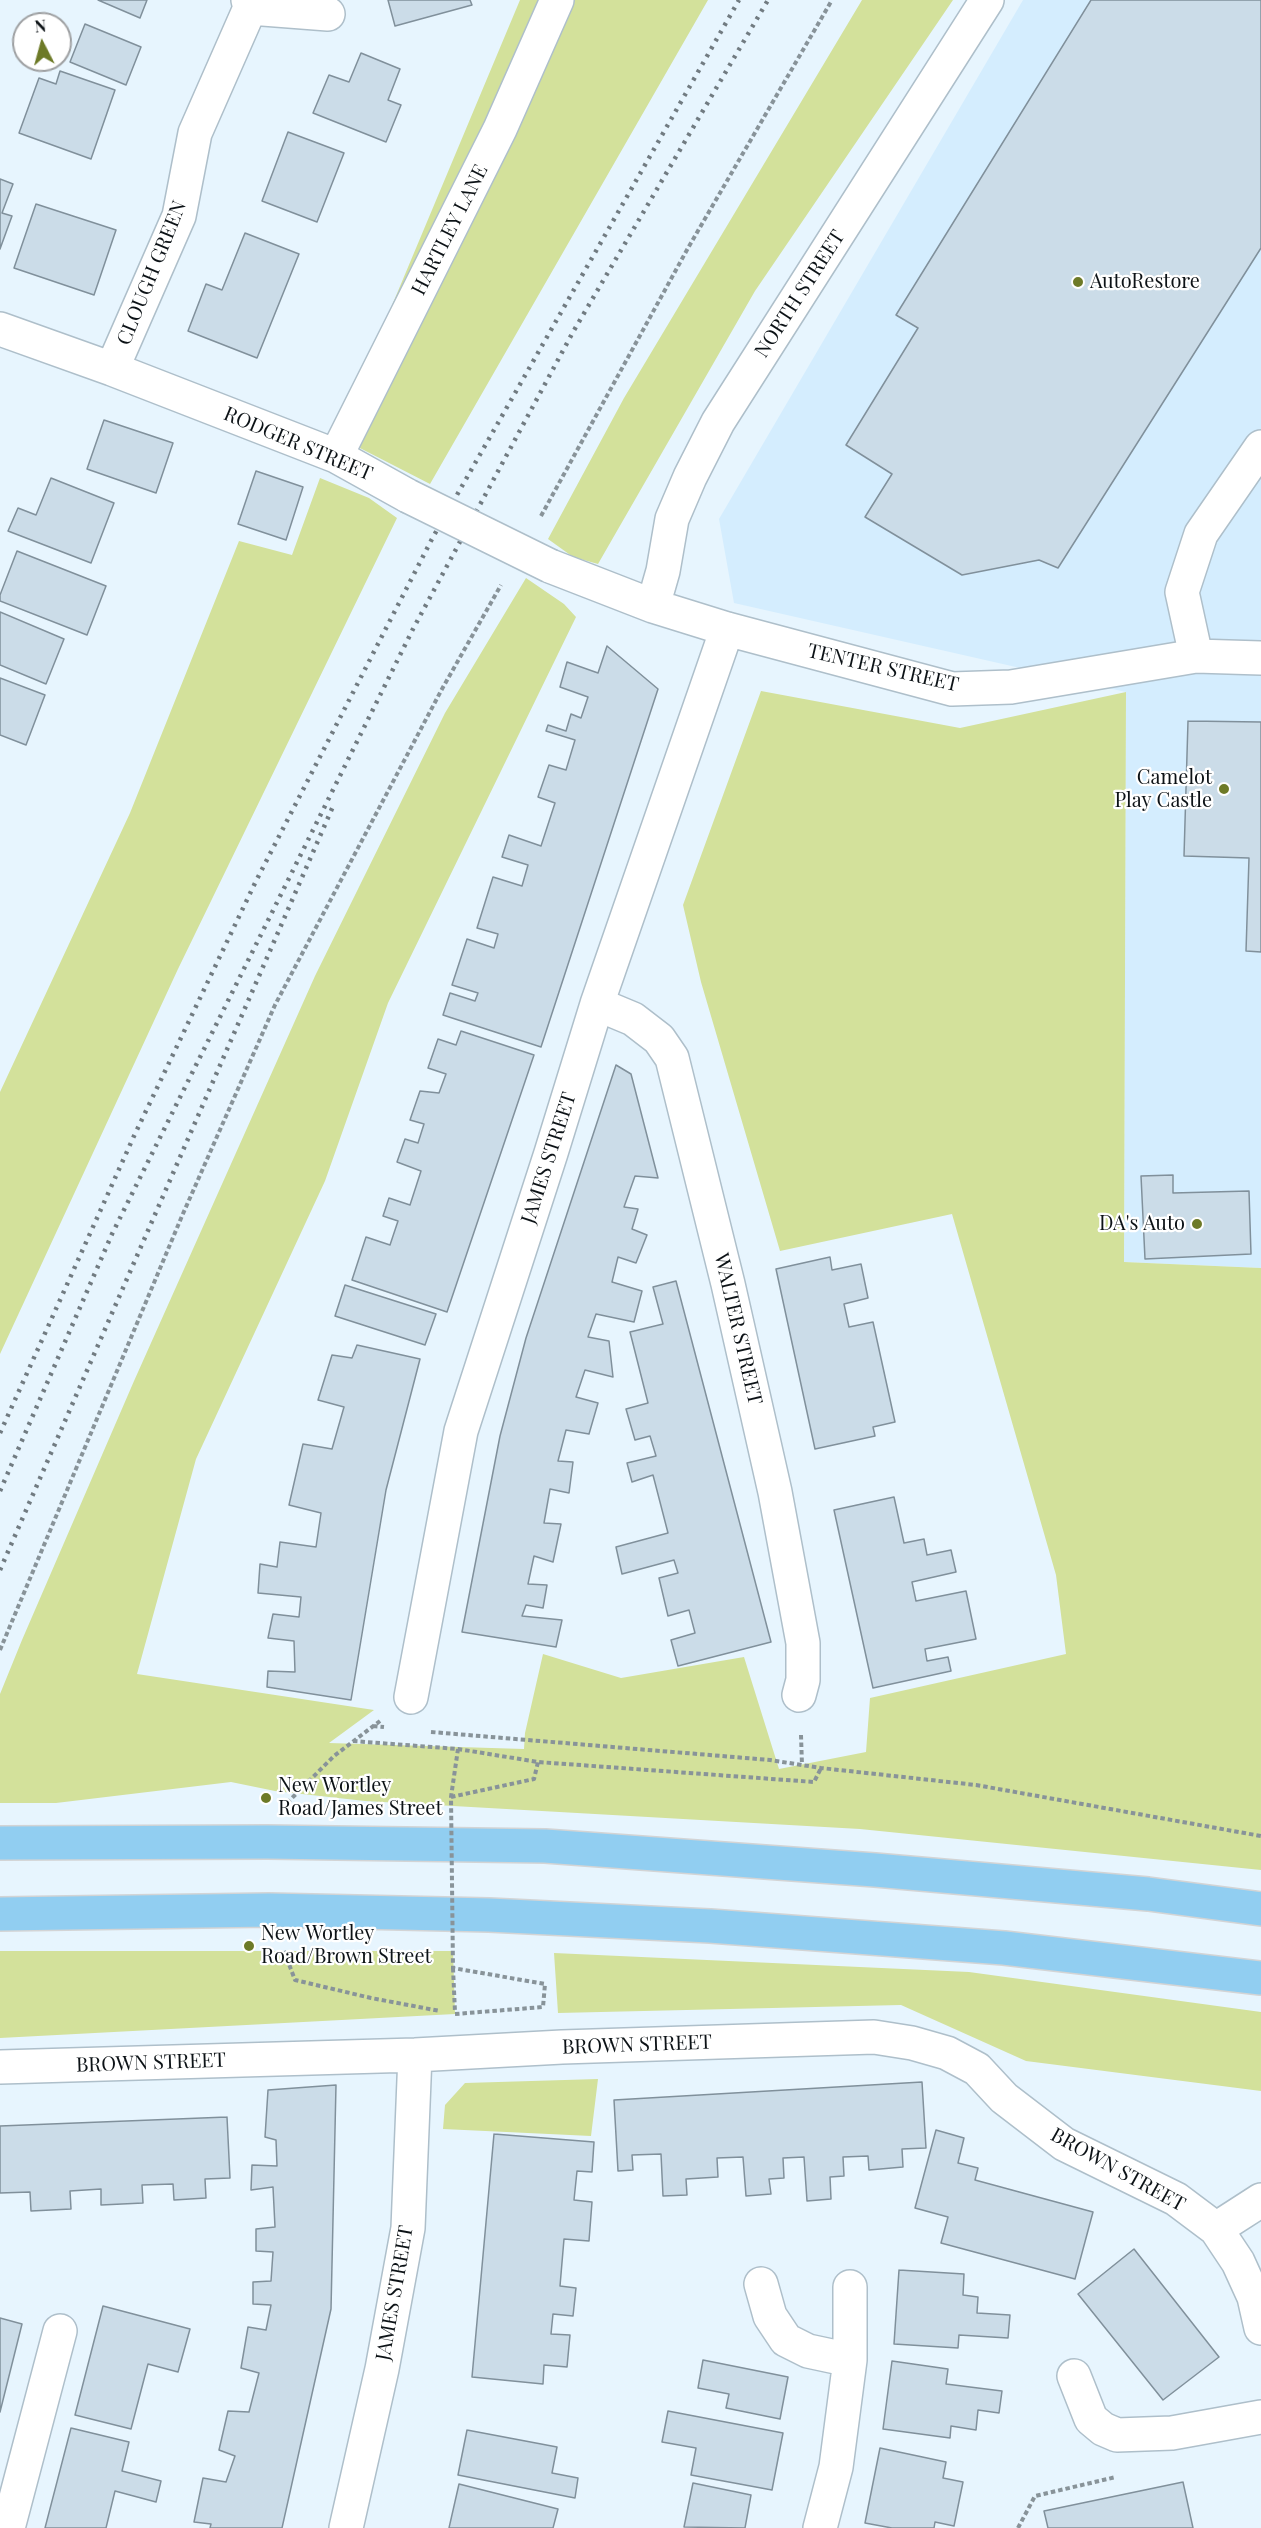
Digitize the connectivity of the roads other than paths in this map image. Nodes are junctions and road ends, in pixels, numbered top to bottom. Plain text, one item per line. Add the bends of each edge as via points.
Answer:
1 (557, 0) edge
2 (987, 0) edge
3 (249, 4) edge
4 (328, 14) dead end
5 (0, 329) edge
6 (112, 369) junction
7 (1261, 447) edge
8 (336, 456) junction
9 (653, 606) junction
10 (727, 629) junction
11 (1196, 656) junction
12 (1261, 658) edge
13 (597, 1004) junction
14 (799, 1695) dead end
15 (411, 1697) road end
16 (0, 1843) edge
17 (1261, 1909) edge
18 (0, 1914) edge
19 (1261, 1978) edge
20 (415, 2055) junction
21 (0, 2067) edge
22 (1261, 2200) edge
23 (1216, 2229) junction
24 (761, 2284) dead end
25 (850, 2287) dead end
26 (1261, 2328) edge
27 (60, 2331) dead end
28 (850, 2360) junction
29 (1074, 2376) dead end
30 (1261, 2417) edge
31 (8, 2528) edge
32 (346, 2528) edge
33 (820, 2528) edge

1 - 8 street, HARTLEY LANE via 500,129
2 - 9 street, NORTH STREET via 718,422 672,519
3 - 4 street, CLOUGH GREEN
3 - 6 street, CLOUGH GREEN via 195,133 179,216
5 - 6 street, RODGER STREET
6 - 8 street, RODGER STREET
7 - 11 street via 1201,534 1182,592
8 - 9 street, RODGER STREET, bridge via 550,566
9 - 10 street, TENTER STREET
10 - 11 street, TENTER STREET via 952,689 1011,687
10 - 13 street, JAMES STREET
11 - 12 street, TENTER STREET
13 - 14 street, WALTER STREET via 633,1019 659,1039 672,1058 775,1492 803,1642
13 - 15 street, JAMES STREET via 461,1431
16 - 17 main road via 545,1846 886,1871
18 - 19 main road via 269,1910 710,1926 1004,1948
20 - 21 street, BROWN STREET
20 - 23 street, BROWN STREET via 874,2037 912,2043 947,2053 976,2069 1004,2098 1064,2144 1176,2199
20 - 32 street, JAMES STREET via 408,2228 382,2369
22 - 23 street
23 - 26 street, BROWN STREET via 1238,2262 1254,2297
24 - 28 street via 770,2316 786,2340 808,2351
25 - 28 street
27 - 31 street
28 - 33 street via 836,2467
29 - 30 street via 1091,2419 1117,2435 1173,2433

